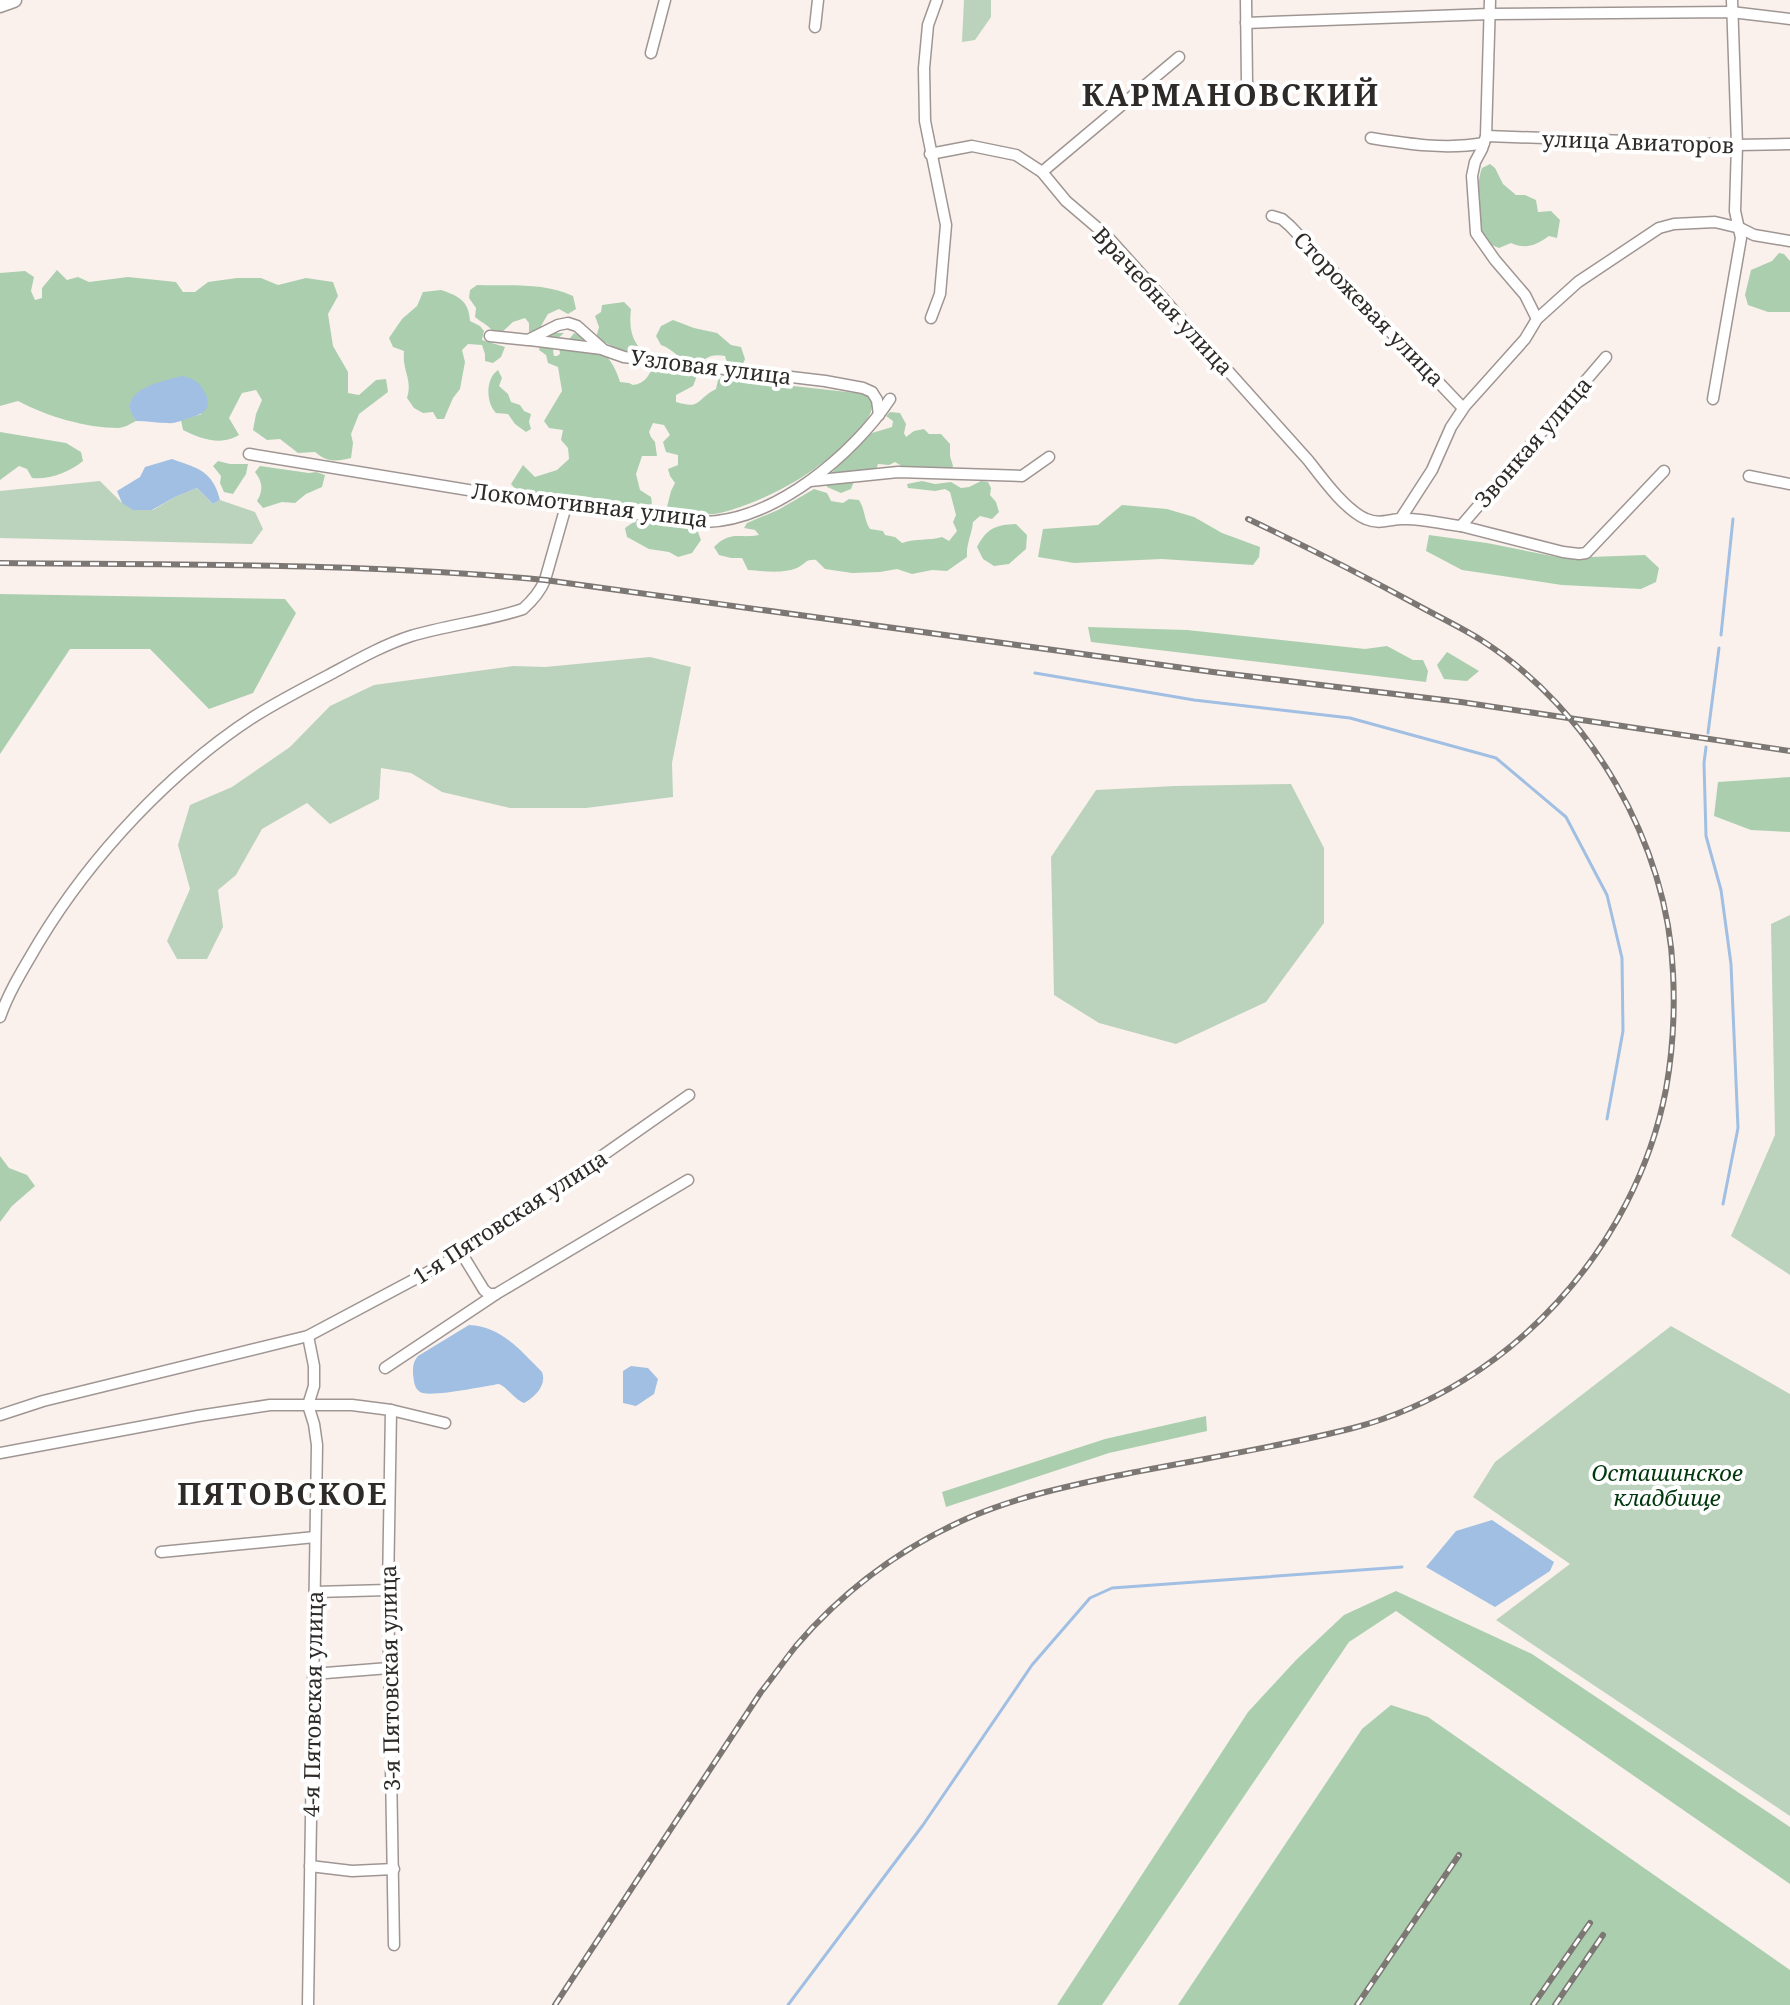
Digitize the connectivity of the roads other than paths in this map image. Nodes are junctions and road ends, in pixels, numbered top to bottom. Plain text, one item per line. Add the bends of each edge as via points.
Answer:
1 (14, 0) edge
2 (665, 0) edge
3 (818, 0) edge
4 (937, 0) edge
5 (1246, 0) edge
6 (1490, 0) edge
7 (0, 5) edge
8 (1732, 6) edge
9 (1490, 14) junction
10 (1790, 19) edge
11 (1246, 23) junction
12 (815, 27) dead end
13 (651, 53) dead end
14 (1179, 57) dead end
15 (1247, 84) dead end
16 (1371, 138) dead end
17 (1485, 140) junction
18 (1790, 144) edge
19 (1737, 145) junction
20 (930, 154) junction
21 (1042, 172) junction
22 (1272, 216) dead end
23 (1740, 228) junction
24 (1790, 241) edge
25 (931, 318) dead end
26 (1537, 319) junction
27 (490, 336) dead end
28 (528, 340) junction
29 (604, 350) junction
30 (1606, 357) dead end
31 (890, 399) dead end
32 (1713, 399) dead end
33 (1463, 408) junction
34 (879, 415) junction
35 (249, 454) dead end
36 (1049, 457) dead end
37 (1664, 471) dead end
38 (1749, 476) dead end
39 (808, 481) junction
40 (1790, 484) edge
41 (566, 506) junction
42 (1401, 518) junction
43 (1461, 526) junction
44 (0, 1017) edge
45 (689, 1095) dead end
46 (688, 1180) dead end
47 (462, 1254) junction
48 (496, 1294) junction
49 (308, 1336) junction
50 (385, 1368) dead end
51 (308, 1405) junction
52 (391, 1410) junction
53 (0, 1415) edge
54 (445, 1423) dead end
55 (0, 1453) edge
56 (315, 1537) junction
57 (161, 1552) dead end
58 (388, 1590) junction
59 (315, 1592) junction
60 (389, 1668) junction
61 (313, 1674) junction
62 (310, 1866) junction
63 (394, 1869) junction
64 (394, 1945) dead end
65 (308, 2005) edge

1 - 7 main road
2 - 13 street
3 - 12 street
4 - 20 street via 928,25 924,68
5 - 11 street
6 - 9 street
8 - 9 street
8 - 10 street
8 - 19 street
9 - 11 street
9 - 17 street
11 - 15 street
14 - 21 street
16 - 17 street, улица Авиаторов via 1458,147
17 - 19 street, улица Авиаторов
17 - 26 street via 1475,162 1476,233 1525,295
18 - 19 street, улица Авиаторов
19 - 23 street via 1735,211
20 - 21 street, Врачебная улица via 972,146 1016,155
20 - 25 street via 946,225 940,294
21 - 42 street, Врачебная улица via 1107,236 1335,493 1375,522
22 - 33 street, Сторожевая улица via 1290,226
23 - 24 street
23 - 26 street via 1715,222 1659,228 1578,282
23 - 32 street
26 - 33 street
27 - 28 street
28 - 29 street
28 - 29 street, Узловая улица via 568,323
29 - 34 street, Узловая улица via 624,357 863,388 877,400
30 - 43 street, Звонкая улица
31 - 34 street, Локомотивная улица
33 - 42 street
34 - 39 street, Локомотивная улица via 852,446
35 - 41 street, Локомотивная улица
36 - 39 street via 1022,476 898,472
37 - 43 street, Звонкая улица via 1586,553
38 - 40 street
39 - 41 street, Локомотивная улица via 739,518 722,521
41 - 44 street via 545,580 523,609 410,637 355,661 254,717 161,792 118,835 52,921
42 - 43 street
45 - 47 street, 1-я Пятовская улица
46 - 48 street
47 - 48 street via 484,1290
47 - 49 street, 1-я Пятовская улица
48 - 50 street
49 - 51 street via 314,1366
49 - 53 street, 1-я Пятовская улица
51 - 52 street
51 - 55 street via 198,1416
51 - 56 street, 4-я Пятовская улица via 317,1445
52 - 54 street
52 - 58 street, 3-я Пятовская улица
56 - 57 street
56 - 59 street, 4-я Пятовская улица
58 - 59 street
58 - 60 street, 3-я Пятовская улица
59 - 61 street, 4-я Пятовская улица
60 - 61 street
60 - 63 street, 3-я Пятовская улица
61 - 62 street, 4-я Пятовская улица
62 - 63 street
62 - 65 street, 4-я Пятовская улица
63 - 64 street, 3-я Пятовская улица

